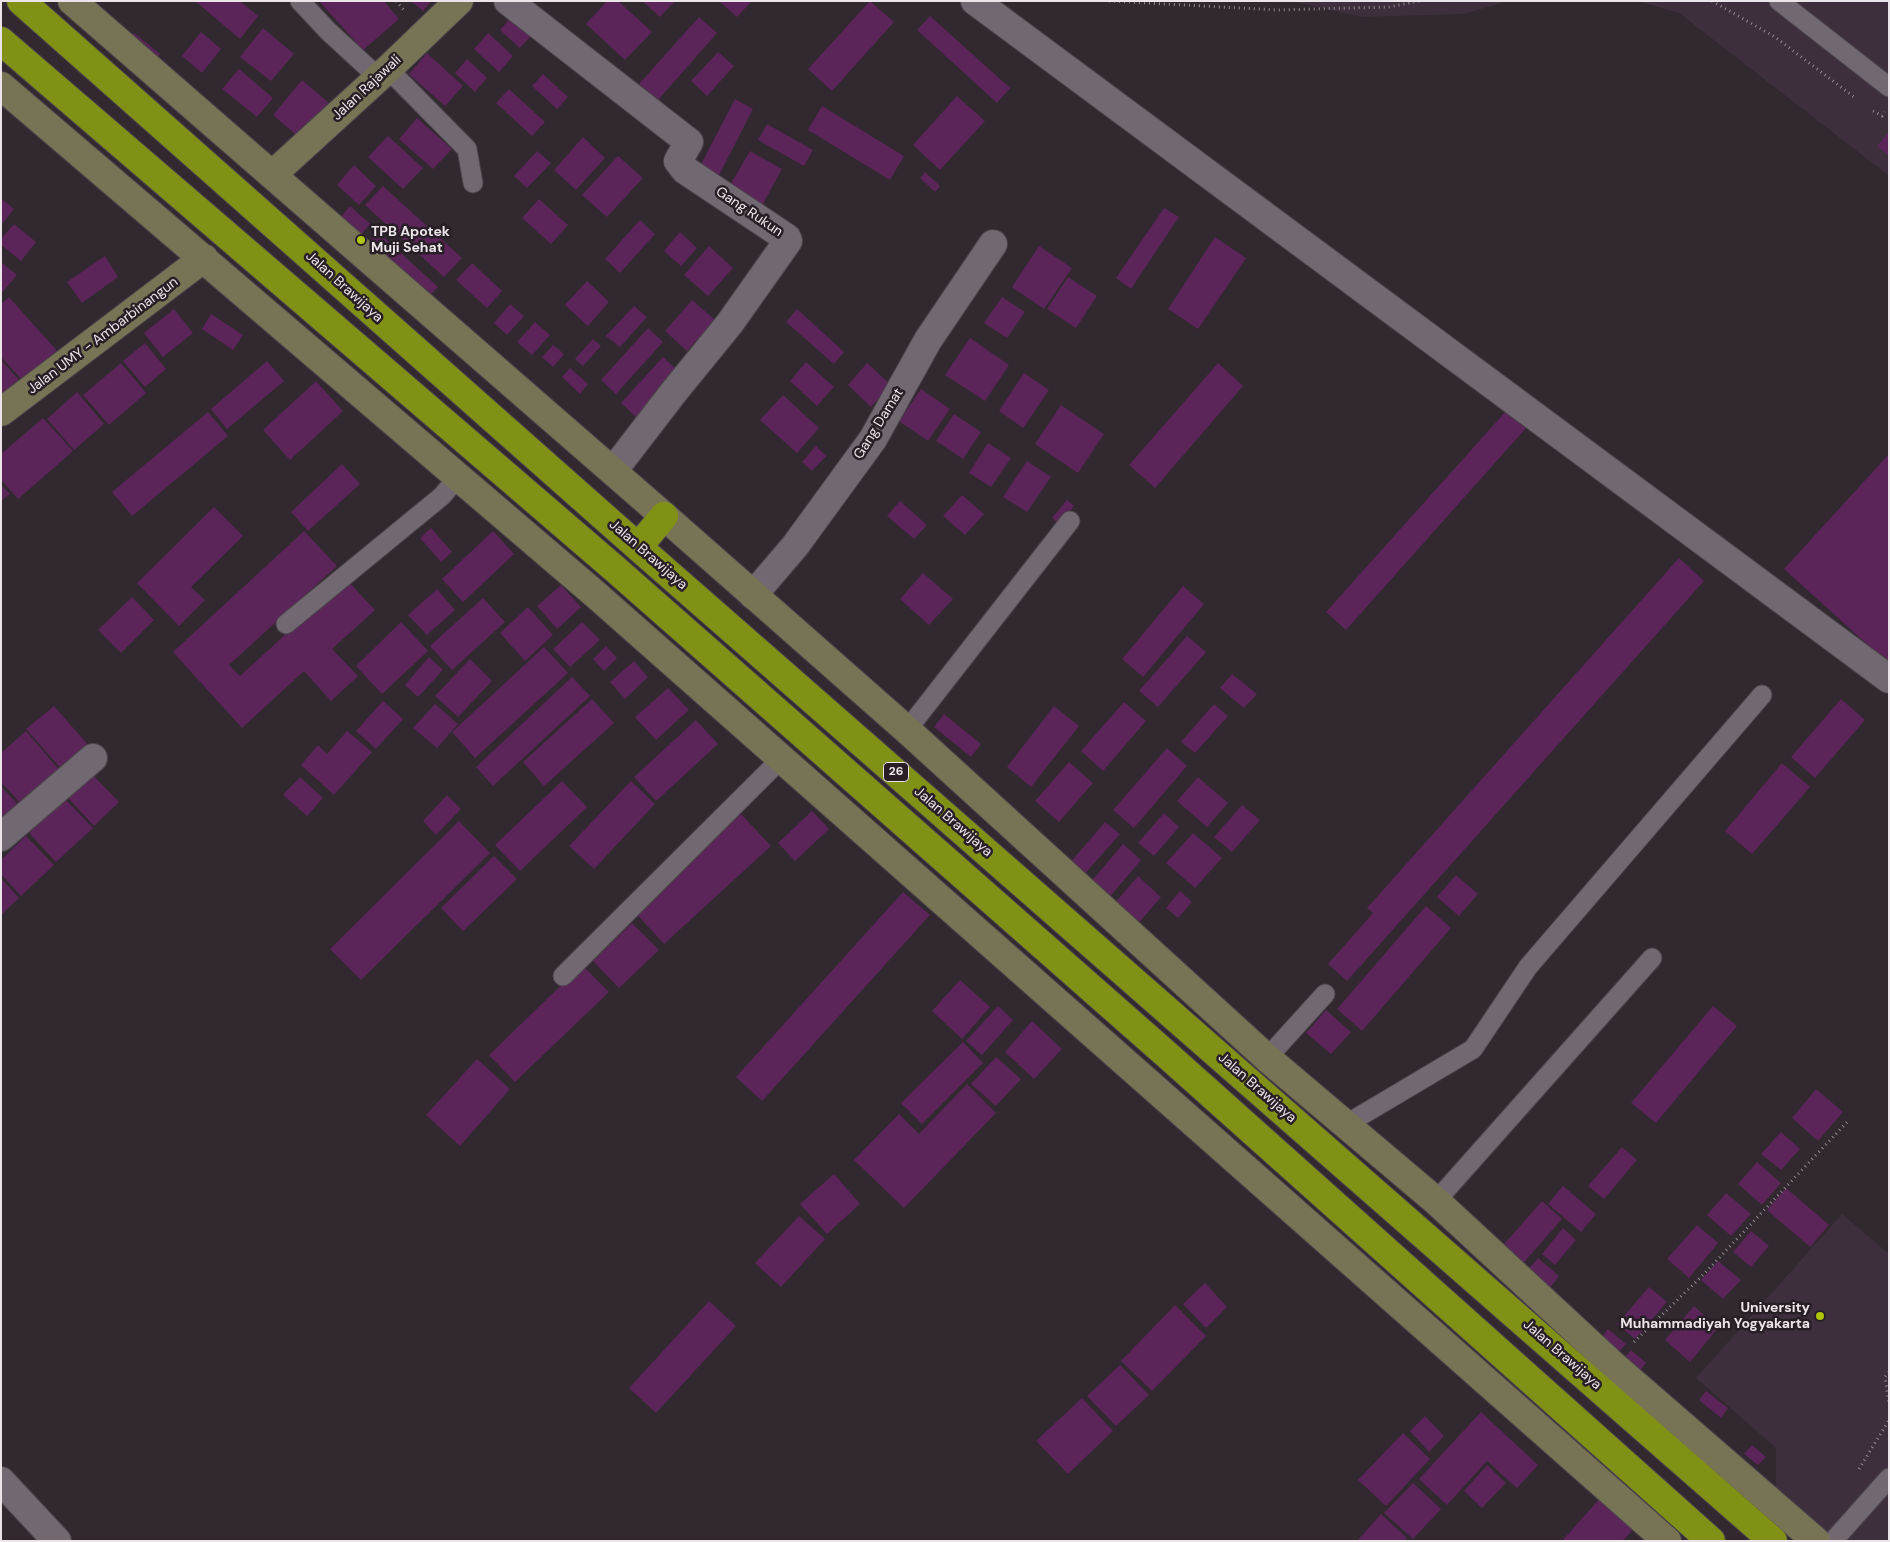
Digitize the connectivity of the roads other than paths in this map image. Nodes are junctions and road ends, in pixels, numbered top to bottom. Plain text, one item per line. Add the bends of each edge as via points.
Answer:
1 (21, 1) edge
2 (72, 1) edge
3 (300, 1) edge
4 (459, 1) edge
5 (508, 1) edge
6 (975, 1) edge
7 (1778, 1) edge
8 (1, 40) edge
9 (383, 74) junction
10 (1, 86) edge
11 (1889, 87) edge
12 (273, 174) junction
13 (473, 183) dead end
14 (993, 244) dead end
15 (204, 258) junction
16 (1, 412) edge
17 (613, 472) junction
18 (458, 477) junction
19 (664, 516) junction
20 (1070, 521) dead end
21 (638, 547) junction
22 (753, 595) junction
23 (286, 624) dead end
24 (1889, 679) edge
25 (1762, 695) dead end
26 (906, 730) junction
27 (93, 758) dead end
28 (781, 759) junction
29 (1, 837) edge
30 (1652, 958) dead end
31 (562, 976) dead end
32 (1326, 994) dead end
33 (1266, 1058) junction
34 (1344, 1125) junction
35 (1436, 1200) junction
36 (1889, 1478) edge
37 (1, 1481) edge
38 (1656, 1537) edge
39 (57, 1541) edge
40 (1711, 1541) edge
41 (1773, 1541) edge
42 (1816, 1541) edge
43 (1833, 1541) edge

1 - 21 highway, Jalan Brawijaya / 26
2 - 12 street
3 - 9 lane via 328,31
4 - 9 street, Jalan Rajawali
5 - 17 street, Gang Rukun via 689,142 678,161 685,170 788,241 730,322
6 - 24 street
7 - 11 lane
8 - 40 highway, 26 via 615,570 1166,1054
9 - 12 street, Jalan Rajawali
9 - 13 lane via 467,149
10 - 15 street
12 - 17 street
14 - 22 street, Gang Damat via 928,340 873,439 795,546
15 - 16 street, Jalan UMY - Ambarbinangun
15 - 18 street
17 - 19 street
18 - 23 lane via 442,496
18 - 28 street
19 - 21 highway
19 - 22 street
20 - 26 lane
21 - 41 highway, Jalan Brawijaya / 26
22 - 26 street
25 - 34 lane via 1528,966 1473,1049
26 - 33 street
27 - 29 street
28 - 31 lane
28 - 38 street
30 - 35 lane
32 - 33 lane
33 - 34 street
34 - 35 street
35 - 42 street via 1612,1364
36 - 43 lane
37 - 39 street

